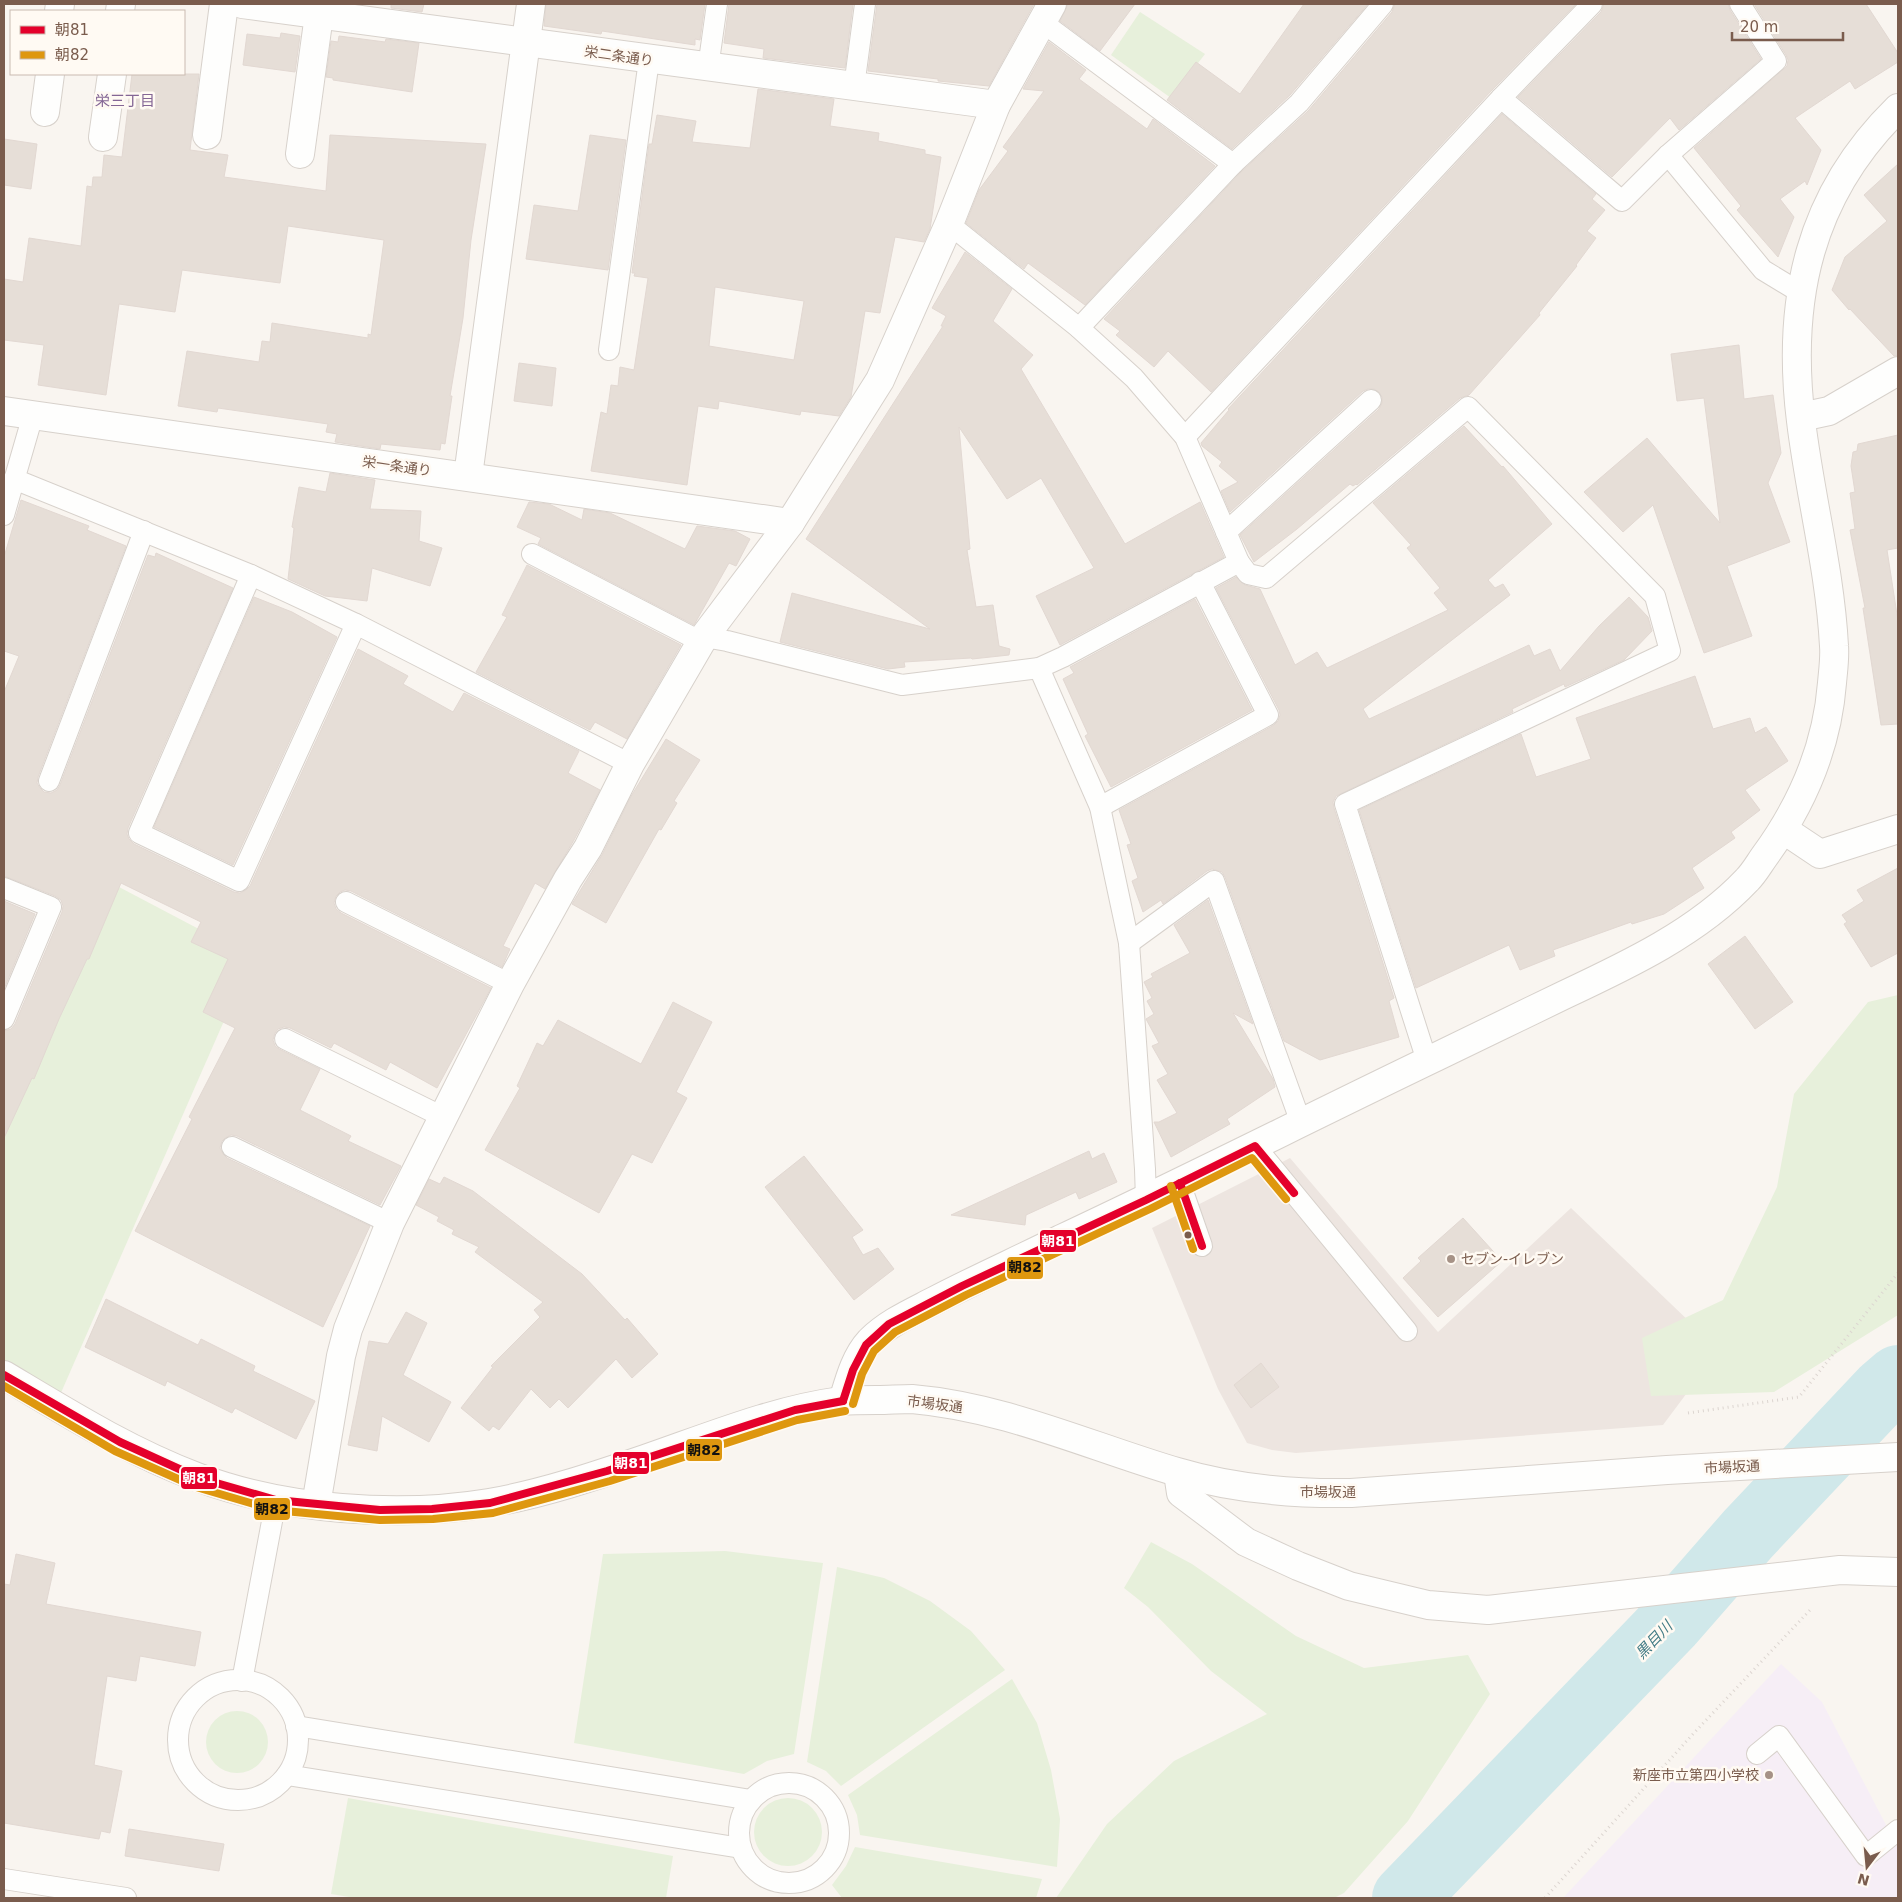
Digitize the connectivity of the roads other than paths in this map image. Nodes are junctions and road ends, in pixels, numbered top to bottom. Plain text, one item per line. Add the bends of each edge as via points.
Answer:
1 (224, 4) edge
2 (242, 4) edge
3 (531, 4) edge
4 (716, 4) edge
5 (865, 4) edge
6 (1383, 4) edge
7 (1592, 4) edge
8 (1740, 4) edge
9 (306, 10) edge
10 (350, 12) edge
11 (1047, 13) edge
12 (526, 42) junction
13 (649, 60) junction
14 (708, 68) junction
15 (50, 75) edge
16 (112, 75) edge
17 (854, 87) junction
18 (1501, 98) junction
19 (996, 105) junction
20 (1898, 108) edge
21 (44, 112) dead end
22 (207, 135) dead end
23 (103, 137) dead end
24 (300, 154) dead end
25 (1668, 155) junction
26 (1233, 164) junction
27 (949, 224) junction
28 (1801, 293) junction
29 (1079, 328) junction
30 (609, 350) dead end
31 (1898, 371) edge
32 (1371, 400) dead end
33 (4, 411) edge
34 (33, 415) junction
35 (1801, 417) junction
36 (1185, 437) junction
37 (468, 476) junction
38 (14, 479) junction
39 (4, 515) edge
40 (790, 522) junction
41 (144, 531) junction
42 (1226, 532) junction
43 (532, 554) dead end
44 (1239, 562) junction
45 (251, 575) junction
46 (1200, 582) junction
47 (356, 624) junction
48 (704, 636) junction
49 (1039, 668) junction
50 (630, 764) junction
51 (49, 781) dead end
52 (1100, 807) junction
53 (1898, 829) edge
54 (1784, 830) junction
55 (4, 888) edge
56 (346, 902) dead end
57 (1129, 943) junction
58 (510, 984) junction
59 (4, 1019) edge
60 (285, 1040) dead end
61 (1427, 1061) junction
62 (442, 1117) junction
63 (1301, 1123) junction
64 (1255, 1146) junction
65 (232, 1147) dead end
66 (1180, 1183) junction
67 (1146, 1200) junction
68 (390, 1223) junction
69 (1202, 1246) dead end
70 (1407, 1331) dead end
71 (4, 1375) edge
72 (843, 1401) junction
73 (1898, 1456) edge
74 (1178, 1473) junction
75 (276, 1500) junction
76 (316, 1505) junction
77 (1898, 1572) edge
78 (242, 1681) junction
79 (296, 1726) junction
80 (1757, 1754) dead end
81 (287, 1775) junction
82 (751, 1800) junction
83 (1898, 1830) edge
84 (741, 1848) junction
85 (4, 1879) edge
86 (781, 1890) edge
87 (126, 1898) edge

1 - 22 street
2 - 9 street, 栄二条通り
3 - 12 street
4 - 14 lane
5 - 17 lane
6 - 26 lane via 1299,103
7 - 18 lane
8 - 25 lane via 1776,62
9 - 10 street, 栄二条通り
9 - 24 street
10 - 12 street, 栄二条通り
11 - 19 street
11 - 26 lane
12 - 13 street, 栄二条通り
12 - 37 street
13 - 14 street, 栄二条通り
13 - 30 lane
14 - 17 street, 栄二条通り
15 - 21 street
16 - 23 street
17 - 19 street, 栄二条通り
18 - 25 lane via 1622,201
18 - 36 lane
19 - 27 street
20 - 28 street via 1846,170 1827,206 1810,248
25 - 28 lane via 1763,270
26 - 29 lane
27 - 29 lane
27 - 40 street via 880,380
28 - 35 street via 1798,351
29 - 36 lane via 1134,378
31 - 35 street via 1828,411
32 - 42 lane
33 - 34 street, 栄一条通り
34 - 37 street, 栄一条通り
34 - 38 lane
35 - 54 street via 1835,650 1830,715 1816,764
36 - 42 lane
37 - 40 street, 栄一条通り
38 - 39 lane
38 - 41 lane
40 - 48 street
41 - 45 lane
41 - 51 lane
42 - 44 lane
43 - 48 lane via 692,637
44 - 46 lane
44 - 61 lane via 1248,574 1266,578 1468,407 1655,596 1670,651 1345,804
45 - 47 lane
45 - 47 lane via 139,833 239,881
46 - 49 lane
46 - 52 lane via 1268,715
47 - 50 lane
48 - 49 lane via 902,685
48 - 50 street
49 - 52 lane
50 - 58 street via 588,848
52 - 57 lane
53 - 54 street via 1820,854
54 - 61 street via 1748,879 1701,920 1599,979
55 - 59 lane via 51,907
56 - 58 lane
57 - 63 lane via 1214,881
57 - 67 lane
58 - 62 street
60 - 62 lane
61 - 63 street
62 - 68 street
63 - 64 street
64 - 66 street
64 - 70 lane
65 - 68 lane
66 - 67 street
66 - 69 lane
67 - 72 street via 962,1286 889,1324 866,1345 852,1370
68 - 76 street via 348,1329
71 - 75 street, 市場坂通 via 82,1422 159,1461 199,1478
72 - 74 street, 市場坂通 via 910,1399 978,1409 1030,1422
72 - 76 street, 市場坂通 via 795,1410 607,1471 490,1503 380,1510
73 - 74 street, 市場坂通 via 1351,1493 1257,1490
74 - 77 street via 1181,1493 1246,1542 1349,1586 1419,1603 1488,1610 1840,1570
75 - 76 street, 市場坂通
75 - 78 lane
78 - 79 lane via 272,1691 286,1704
78 - 81 lane via 217,1684 201,1693 187,1708 179,1728 178,1748 185,1768 197,1784 215,1796 235,1800 256,1798 274,1789
79 - 81 lane via 299,1739 296,1758
79 - 82 lane
80 - 83 lane via 1779,1736 1866,1856
81 - 84 lane
82 - 84 lane via 742,1815 739,1831
82 - 86 lane via 764,1789 780,1783 796,1783 812,1788 835,1810 840,1826 834,1858 810,1879
84 - 86 lane via 749,1863
85 - 87 lane

